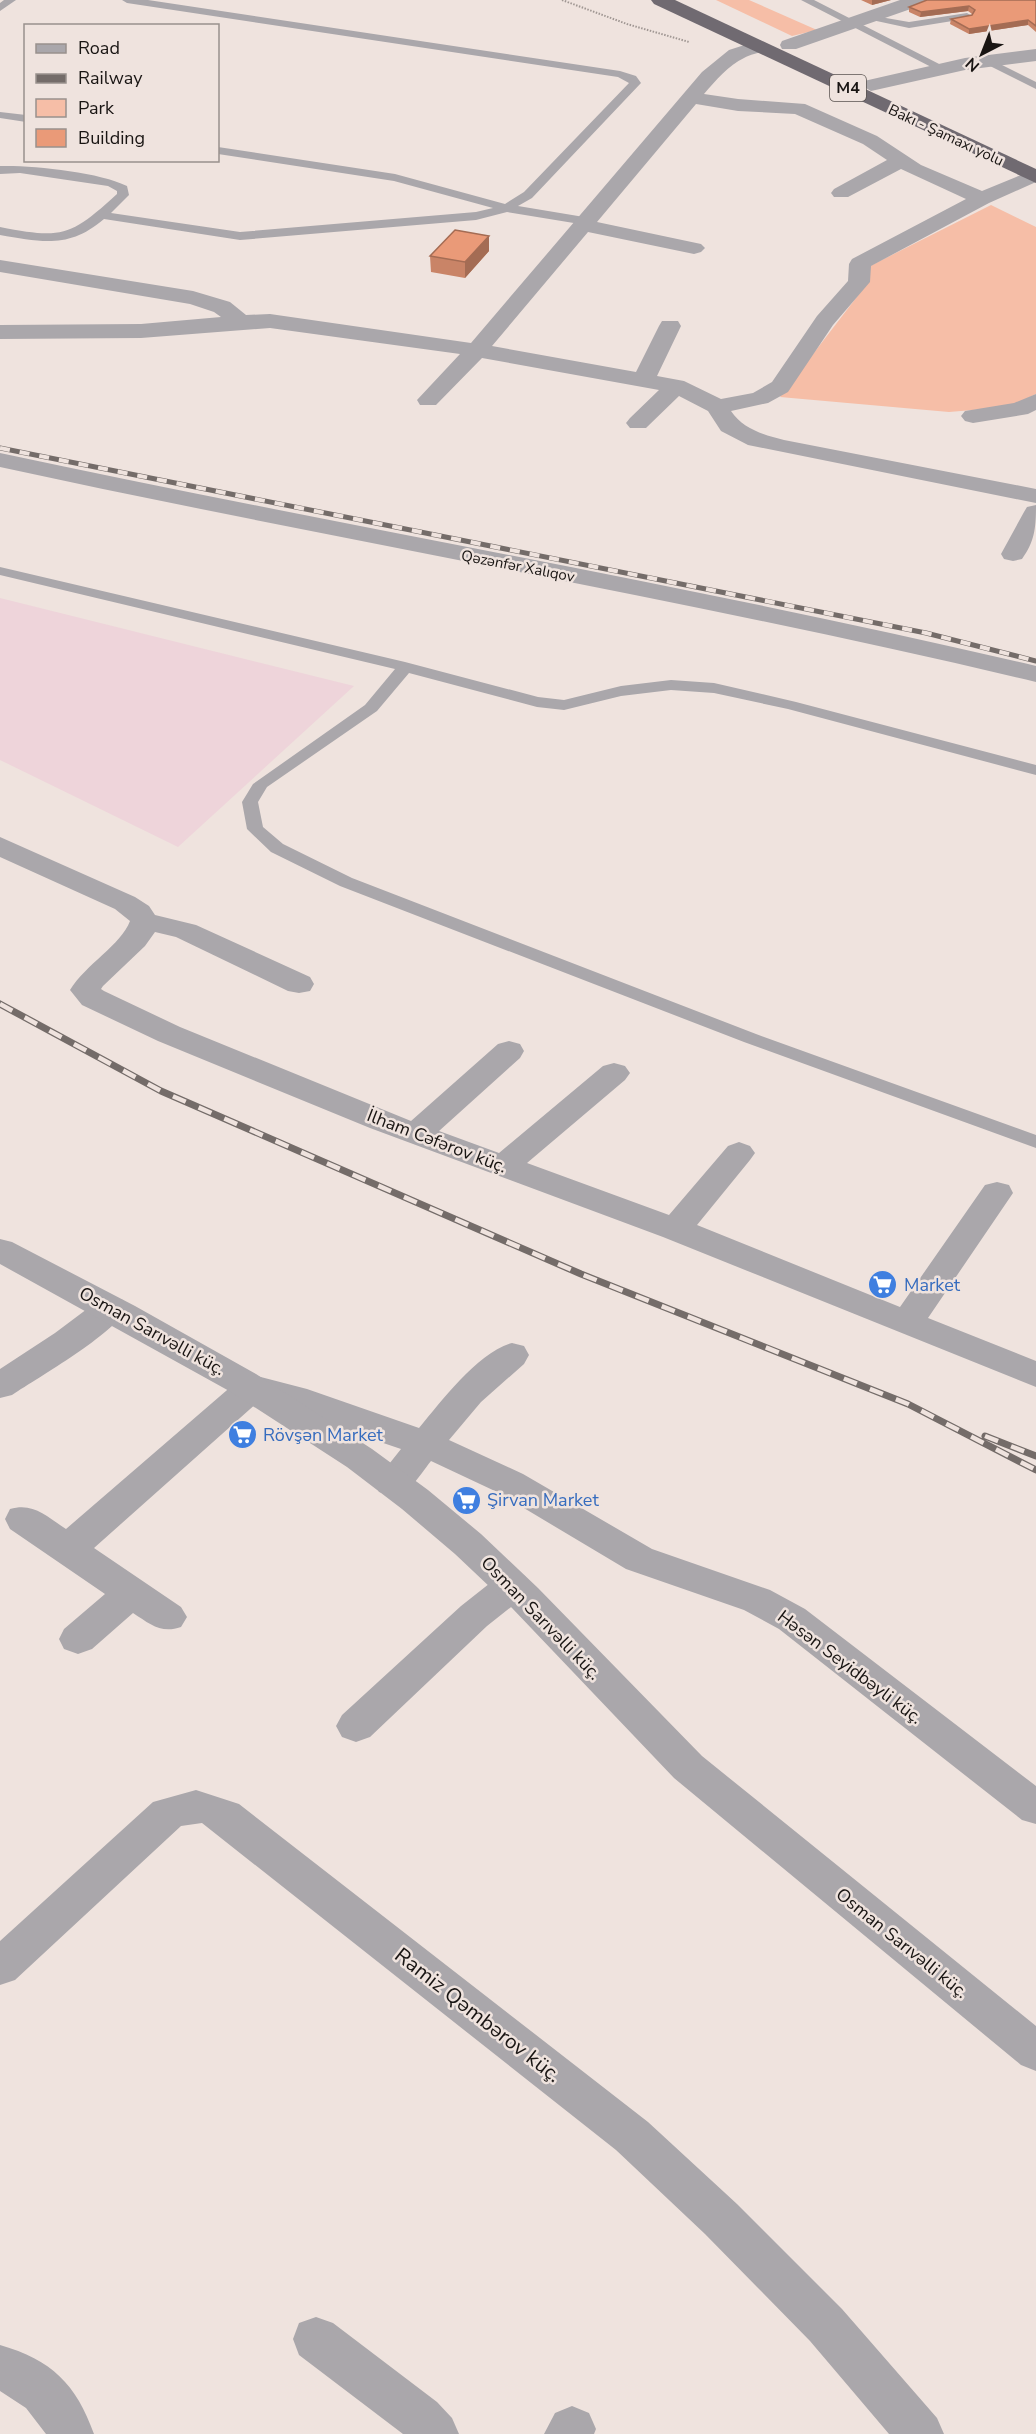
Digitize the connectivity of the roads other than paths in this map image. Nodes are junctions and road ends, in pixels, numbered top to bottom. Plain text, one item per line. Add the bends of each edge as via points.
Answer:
1 (11, 0) edge
2 (127, 0) edge
3 (660, 0) edge
4 (689, 0) edge
5 (806, 0) edge
6 (919, 0) edge
7 (0, 8) edge
8 (967, 16) edge
9 (856, 20) junction
10 (789, 45) junction
11 (760, 46) junction
12 (1036, 55) edge
13 (988, 61) junction
14 (941, 68) junction
15 (872, 85) junction
16 (1036, 86) edge
17 (691, 97) junction
18 (0, 115) edge
19 (24, 119) edge
20 (219, 150) edge
21 (902, 161) junction
22 (0, 170) edge
23 (1035, 172) edge
24 (841, 193) dead end
25 (982, 199) junction
26 (507, 208) junction
27 (102, 214) junction
28 (584, 223) junction
29 (0, 231) edge
30 (694, 248) dead end
31 (0, 266) edge
32 (239, 320) junction
33 (670, 326) dead end
34 (0, 332) edge
35 (477, 350) junction
36 (644, 379) junction
37 (676, 386) junction
38 (428, 400) dead end
39 (1036, 401) edge
40 (717, 407) junction
41 (973, 416) dead end
42 (638, 423) dead end
43 (0, 460) edge
44 (1036, 495) edge
45 (1036, 512) edge
46 (1013, 554) dead end
47 (0, 571) edge
48 (405, 667) junction
49 (1036, 674) edge
50 (1036, 770) edge
51 (0, 846) edge
52 (145, 921) junction
53 (299, 984) dead end
54 (509, 1051) dead end
55 (614, 1073) dead end
56 (416, 1134) junction
57 (1036, 1142) edge
58 (739, 1153) dead end
59 (503, 1166) junction
60 (997, 1193) dead end
61 (675, 1229) junction
62 (0, 1250) edge
63 (111, 1308) junction
64 (907, 1323) junction
65 (512, 1355) dead end
66 (1036, 1375) edge
67 (0, 1386) edge
68 (253, 1387) junction
69 (426, 1444) junction
70 (392, 1483) junction
71 (23, 1519) dead end
72 (68, 1549) junction
73 (512, 1586) junction
74 (132, 1592) junction
75 (168, 1617) dead end
76 (78, 1639) dead end
77 (356, 1725) dead end
78 (1036, 1808) edge
79 (0, 1967) edge
80 (1036, 2052) edge
81 (316, 2339) dead end
82 (0, 2368) edge
83 (70, 2434) edge
84 (435, 2434) edge
85 (919, 2434) edge

1 - 7 lane
2 - 26 lane via 632,78 635,83 537,186
3 - 11 highway, Bakı - Şamaxı yolu / M4
4 - 10 highway, Bakı - Şamaxı yolu / M4
5 - 9 lane
6 - 9 street
8 - 9 lane via 909,25
9 - 10 street
9 - 14 lane
10 - 15 highway, Bakı - Şamaxı yolu / M4
11 - 17 street via 725,61
11 - 23 highway, Bakı - Şamaxı yolu / M4
12 - 13 street
13 - 14 street
13 - 16 lane
14 - 15 street
15 - 23 highway, Bakı - Şamaxı yolu / M4
17 - 21 street via 738,105 798,108 870,140
17 - 28 street
18 - 19 lane
20 - 26 lane via 395,178
21 - 24 street
21 - 25 street
22 - 27 lane via 111,183 123,189 123,195
23 - 25 street
25 - 40 street via 860,264 859,282 825,321 780,387 760,398
26 - 27 lane via 476,216 240,236
26 - 28 lane
27 - 29 lane via 66,239
28 - 30 street
28 - 35 street
31 - 32 street via 193,298 222,307
32 - 34 street via 138,331
32 - 35 street
33 - 36 street
35 - 36 street
35 - 38 street
36 - 37 street
37 - 40 street
37 - 42 street
39 - 41 street via 1020,409
40 - 44 street via 729,426 756,440
43 - 49 street, Qəzənfər Xalıqov via 890,640
45 - 46 street
47 - 48 lane
48 - 50 lane via 537,702 564,705 621,691 671,685 714,688
48 - 57 lane via 371,708 261,784 250,801 250,813 255,829 277,848 346,882 750,1038
51 - 52 street via 125,903
52 - 53 street via 186,932
52 - 56 street, İlham Cəfərov küç. via 137,937 91,978 85,990 93,999
54 - 56 street
55 - 59 street
56 - 59 street, İlham Cəfərov küç.
58 - 61 street
59 - 61 street, İlham Cəfərov küç.
60 - 64 street
61 - 64 street, İlham Cəfərov küç.
62 - 63 street, Osman Sarıvəlli küç.
63 - 67 street
63 - 68 street, Osman Sarıvəlli küç.
64 - 66 street, İlham Cəfərov küç.
65 - 69 street via 469,1393
68 - 69 street, Həsən Seyidbəyli küç.
68 - 70 street, Osman Sarıvəlli küç.
68 - 72 street
69 - 70 street
69 - 78 street, Həsən Seyidbəyli küç. via 510,1483 639,1559 729,1588 792,1619
70 - 73 street, Osman Sarıvəlli küç. via 468,1544
71 - 72 street
72 - 74 street
73 - 77 street
73 - 80 street, Osman Sarıvəlli küç. via 636,1718 688,1767
74 - 75 street
74 - 76 street
79 - 85 street, Ramiz Qəmbərov küç. via 167,1814 187,1805 207,1806 225,1816 632,2136 826,2325
81 - 84 street via 420,2418
82 - 83 street via 15,2371 45,2393 67,2422

